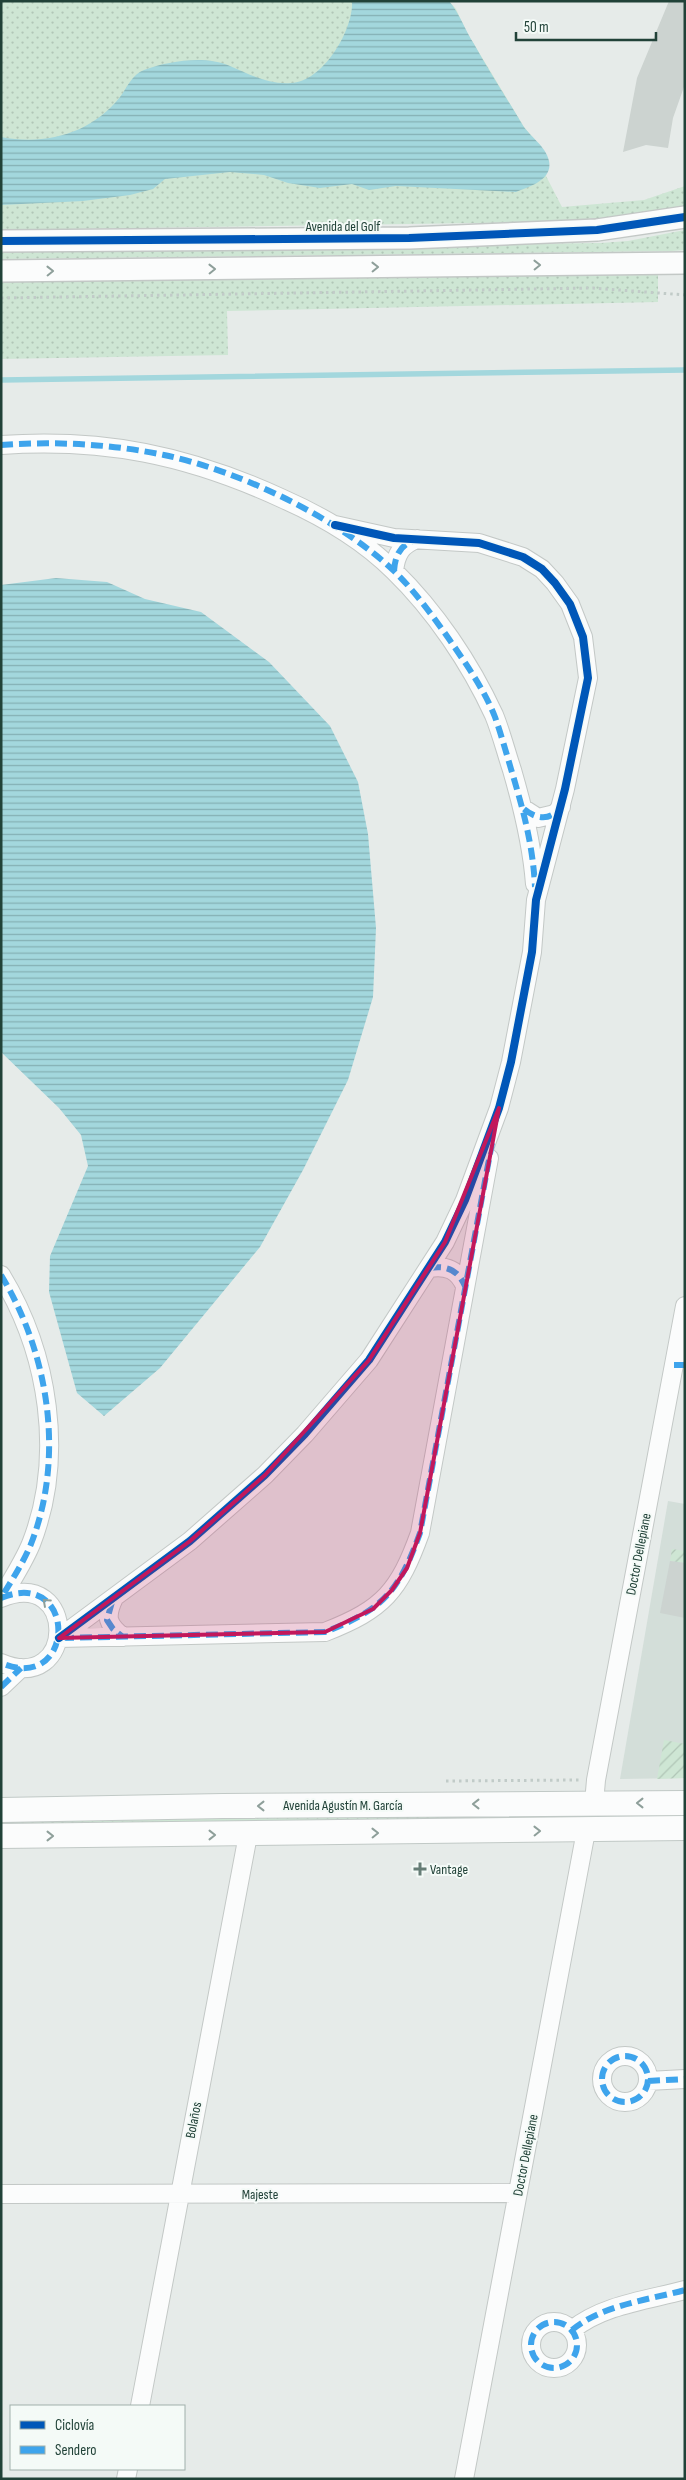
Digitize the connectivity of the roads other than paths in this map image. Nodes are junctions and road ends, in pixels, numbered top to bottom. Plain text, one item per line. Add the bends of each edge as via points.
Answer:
1 (685, 217) edge
2 (1, 241) edge
3 (685, 263) edge
4 (1, 271) edge
5 (1, 445) edge
6 (335, 525) junction
7 (418, 540) junction
8 (394, 571) junction
9 (560, 807) junction
10 (524, 809) junction
11 (536, 900) junction
12 (499, 1108) junction
13 (430, 1268) junction
14 (1, 1276) edge
15 (465, 1286) junction
16 (685, 1306) edge
17 (1, 1598) edge
18 (114, 1598) junction
19 (123, 1637) junction
20 (59, 1638) junction
21 (1, 1663) edge
22 (21, 1668) junction
23 (1, 1687) edge
24 (594, 1803) junction
25 (685, 1803) edge
26 (1, 1810) edge
27 (685, 1828) edge
28 (586, 1831) junction
29 (248, 1835) junction
30 (1, 1836) edge
31 (685, 2079) edge
32 (648, 2081) dead end
33 (518, 2192) junction
34 (1, 2194) edge
35 (179, 2194) junction
36 (685, 2290) edge
37 (572, 2330) dead end
38 (140, 2405) edge
39 (464, 2479) edge

1 - 2 street, Avenida del Golf via 597,230 429,237
4 -> 3 street
5 - 6 street via 79,444 166,456 248,483
6 - 7 street via 376,535
6 - 8 street
7 - 8 street via 407,543 400,550
7 - 9 street via 479,543 523,557 549,576 570,604 583,638 588,678
8 - 10 street via 439,625 479,685 494,717
9 - 10 street via 555,814 538,818
9 - 11 street
10 - 11 street via 533,856
11 - 12 street via 523,1006
12 - 13 street via 465,1200
12 - 15 street
13 - 15 street via 440,1266 457,1272
13 - 18 street via 368,1360 305,1434 265,1475 197,1534
14 - 17 street via 19,1308 41,1368 46,1394 49,1457 40,1516 31,1543
15 - 19 street via 420,1533 407,1568 392,1590 373,1609 326,1632
16 - 24 street, Doctor Dellepiane
20 -> 17 street via 56,1613 38,1596 19,1592
18 - 19 street via 107,1620
18 - 20 street
19 - 20 street
20 - 22 street via 45,1660
21 - 22 street
22 - 23 street
25 -> 24 main road, Avenida Agustín M. García
24 -> 26 main road, Avenida Agustín M. García
27 - 28 main road, Avenida Agustín M. García
29 -> 28 main road, Avenida Agustín M. García
28 - 33 street, Doctor Dellepiane
30 -> 29 main road, Avenida Agustín M. García
29 - 35 street, Bolaños
31 - 32 street
33 - 35 street, Majeste
33 - 39 street, Doctor Dellepiane
34 - 35 street, Majeste
35 - 38 street, Bolaños
36 - 37 street via 608,2311

